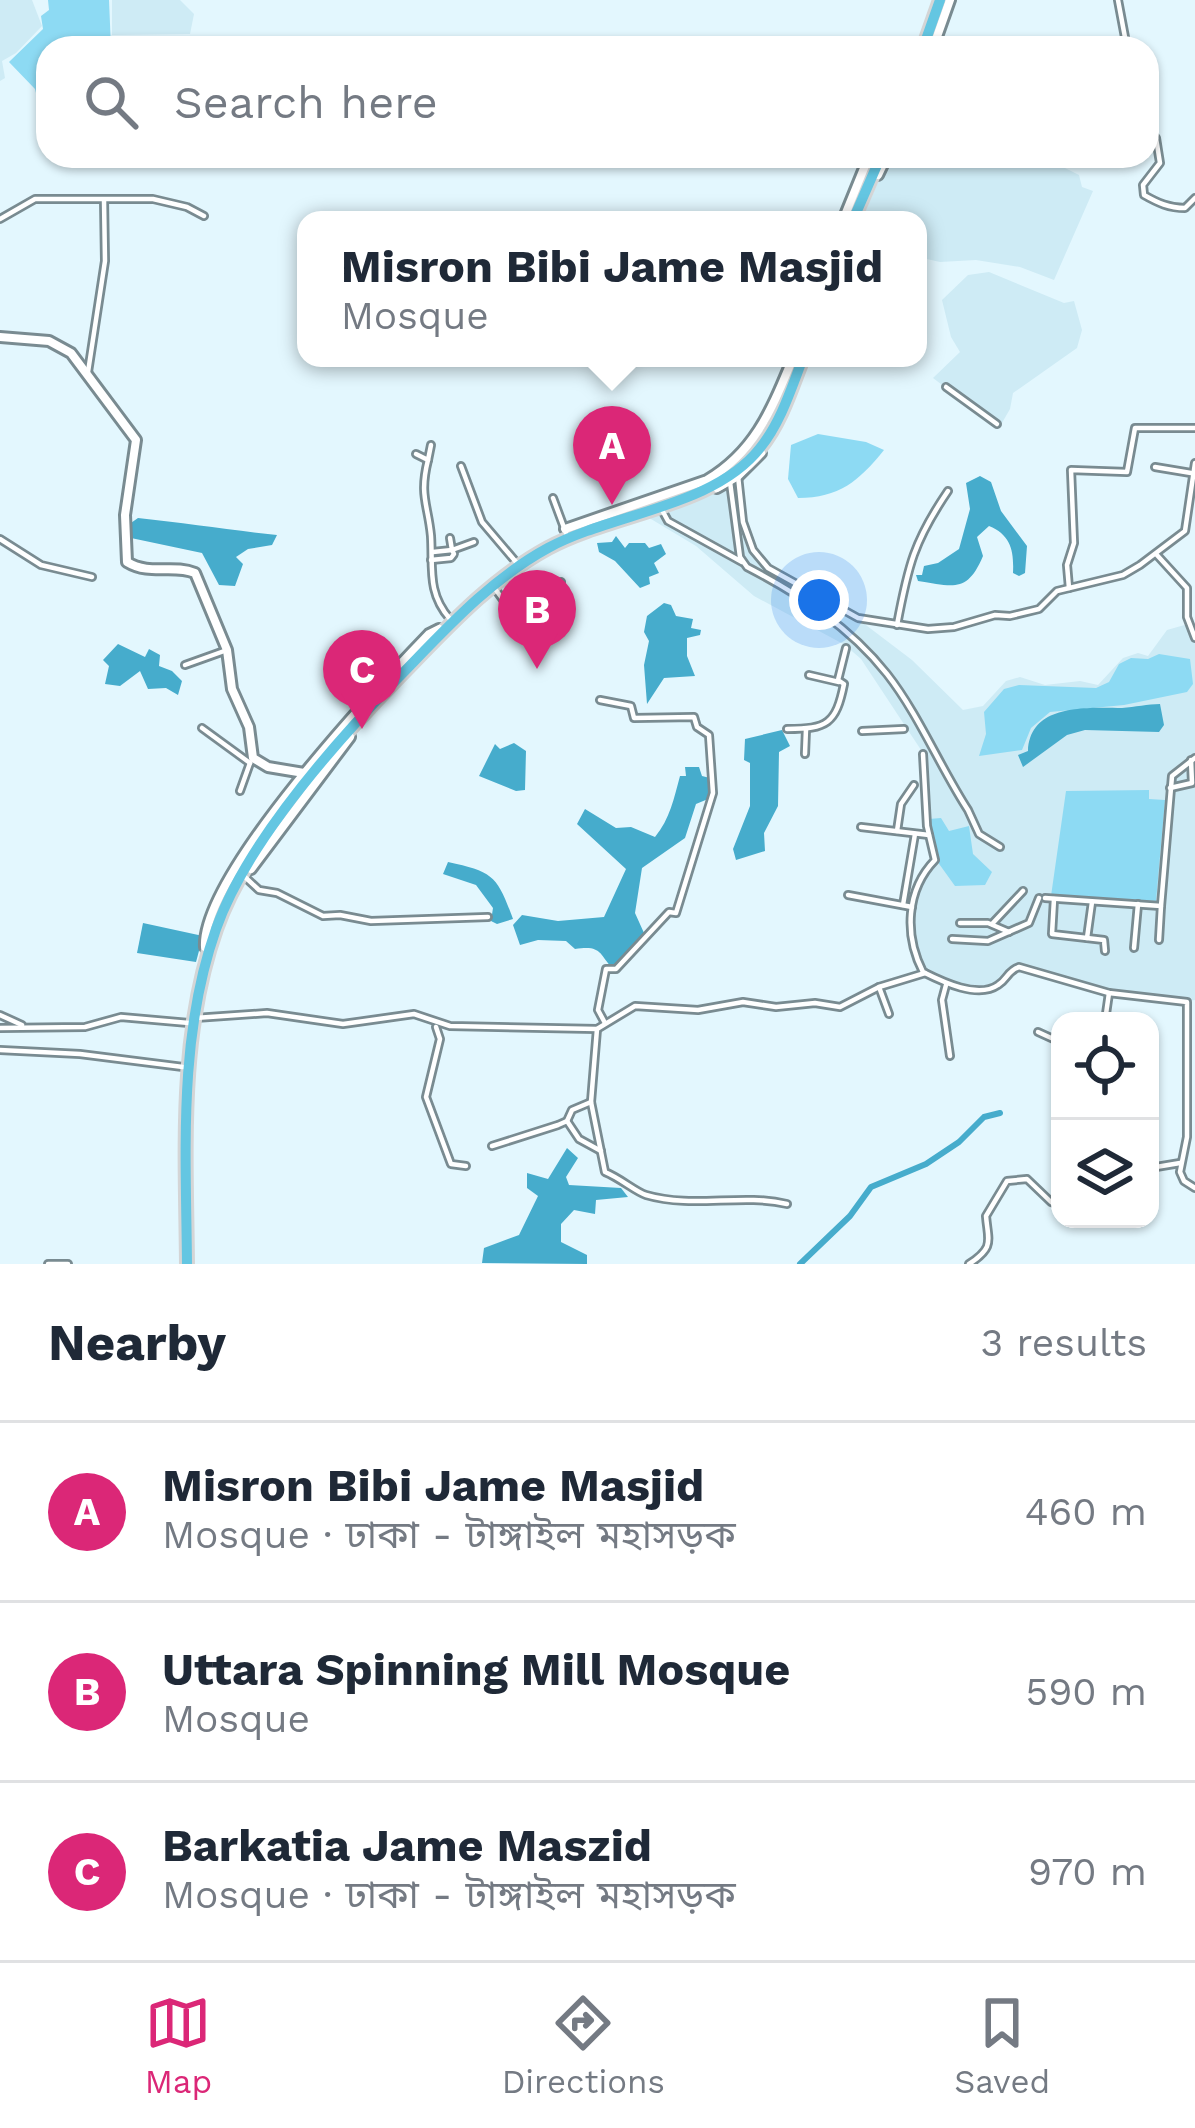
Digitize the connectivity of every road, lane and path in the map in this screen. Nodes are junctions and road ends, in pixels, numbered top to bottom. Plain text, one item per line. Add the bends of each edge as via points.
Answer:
1 (1118, 0) edge
2 (944, 1) edge
3 (929, 36) edge
4 (931, 36) edge
5 (1125, 36) edge
6 (873, 168) edge
7 (1156, 168) edge
8 (1195, 198) edge
9 (104, 200) junction
10 (854, 211) edge
11 (203, 216) dead end
12 (0, 219) edge
13 (0, 337) edge
14 (796, 367) edge
15 (797, 367) edge
16 (797, 367) edge
17 (88, 372) junction
18 (946, 387) dead end
19 (998, 424) dead end
20 (1195, 428) edge
21 (431, 445) dead end
22 (416, 454) dead end
23 (428, 460) junction
24 (1195, 463) edge
25 (461, 466) dead end
26 (1155, 466) dead end
27 (1193, 475) edge
28 (734, 479) junction
29 (948, 491) dead end
30 (553, 498) dead end
31 (661, 507) junction
32 (566, 531) junction
33 (450, 538) dead end
34 (0, 539) edge
35 (474, 542) dead end
36 (452, 550) junction
37 (1156, 554) junction
38 (431, 556) junction
39 (516, 562) junction
40 (744, 562) junction
41 (92, 577) dead end
42 (561, 582) dead end
43 (494, 588) junction
44 (1069, 588) junction
45 (450, 619) junction
46 (897, 625) junction
47 (441, 634) junction
48 (1195, 638) edge
49 (846, 648) dead end
50 (227, 650) junction
51 (185, 665) dead end
52 (809, 675) dead end
53 (840, 682) junction
54 (600, 700) dead end
55 (202, 728) dead end
56 (787, 729) dead end
57 (806, 729) junction
58 (904, 729) dead end
59 (862, 730) dead end
60 (806, 754) dead end
61 (923, 754) dead end
62 (1193, 759) edge
63 (251, 761) junction
64 (304, 773) junction
65 (914, 785) dead end
66 (1170, 788) junction
67 (240, 791) dead end
68 (861, 827) dead end
69 (897, 831) junction
70 (915, 833) junction
71 (929, 835) junction
72 (1000, 847) dead end
73 (245, 877) junction
74 (1023, 891) dead end
75 (848, 895) dead end
76 (1054, 899) junction
77 (1092, 901) junction
78 (1138, 904) junction
79 (903, 905) junction
80 (1161, 906) junction
81 (912, 907) junction
82 (488, 917) dead end
83 (960, 923) dead end
84 (992, 924) junction
85 (1009, 932) junction
86 (1087, 938) junction
87 (952, 939) dead end
88 (1159, 940) dead end
89 (208, 948) junction
90 (1134, 948) dead end
91 (1105, 951) dead end
92 (925, 973) junction
93 (947, 983) junction
94 (879, 987) junction
95 (1109, 993) junction
96 (1191, 1002) edge
97 (1106, 1012) edge
98 (889, 1014) dead end
99 (0, 1015) edge
100 (192, 1021) junction
101 (433, 1022) junction
102 (605, 1023) junction
103 (0, 1028) edge
104 (28, 1028) junction
105 (597, 1029) junction
106 (1038, 1032) dead end
107 (1051, 1038) edge
108 (0, 1050) edge
109 (950, 1056) dead end
110 (183, 1067) junction
111 (591, 1102) junction
112 (567, 1121) junction
113 (492, 1146) dead end
114 (601, 1151) junction
115 (1181, 1163) junction
116 (466, 1166) dead end
117 (1159, 1167) edge
118 (1195, 1188) edge
119 (1051, 1198) edge
120 (787, 1204) dead end
121 (183, 1207) junction
122 (48, 1264) edge
123 (68, 1264) edge
124 (184, 1264) edge
125 (969, 1264) edge

1 - 5 street
2 - 3 highway
2 - 4 highway
6 - 10 highway
7 - 8 street via 1144,195 1178,208
9 - 11 street via 154,199
9 - 12 street via 35,199
9 - 17 street via 105,261
13 - 17 main road via 49,341
14 - 32 highway via 758,444 735,467 694,489
15 - 28 main road via 767,445
16 - 31 highway via 777,421 752,458 726,479
17 - 50 main road via 136,440 127,562 195,573
18 - 19 street
20 - 44 street via 1136,428 1127,472 1071,470
21 - 23 street
22 - 23 street
23 - 38 street via 422,494
24 - 27 street
25 - 39 street via 482,522
26 - 27 street
27 - 37 street via 1185,531
28 - 31 main road
28 - 40 street
28 - 46 street via 753,550 769,568 858,618
29 - 46 street via 911,554
30 - 32 street
31 - 40 street via 668,521
31 - 43 highway via 553,545
32 - 39 highway
33 - 36 street
34 - 41 street via 41,565
35 - 36 street
36 - 38 street via 451,559
37 - 44 street via 1123,574
37 - 48 street via 1187,588
38 - 45 street via 432,590
39 - 45 highway
40 - 72 street via 815,606 873,658 979,834
42 - 43 street via 517,604
43 - 47 highway
44 - 46 street via 1024,614 954,627
45 - 47 highway
47 - 64 main road via 429,634
47 - 73 main road via 367,716
47 - 89 highway via 340,741 260,846
49 - 53 street
50 - 51 street
50 - 63 main road
52 - 53 street
53 - 57 street via 831,721
54 - 102 street via 632,706 634,718 694,717 709,735 713,794 676,913 653,926 616,969 607,968 598,1010
55 - 63 street
56 - 57 street
57 - 60 street
58 - 59 street
61 - 71 street
62 - 66 street via 1174,771
62 - 66 street via 1192,783
63 - 64 main road
63 - 67 street
64 - 89 main road via 235,871 205,937
65 - 69 street
66 - 80 street
68 - 69 street
69 - 70 street
70 - 71 street
70 - 79 street
71 - 81 street via 935,860 920,875
73 - 82 street via 315,915
73 - 89 main road
74 - 84 street
75 - 79 street
76 - 77 street
76 - 85 street via 1042,898 1029,923
76 - 86 street via 1052,934
77 - 78 street
77 - 86 street
78 - 80 street
78 - 90 street
79 - 81 street
80 - 88 street
81 - 92 street via 909,924
83 - 84 street
84 - 85 street
85 - 87 street
86 - 91 street via 1105,941
89 - 100 highway
92 - 93 street
92 - 94 street
93 - 95 street via 985,991 1019,967
93 - 109 street
94 - 98 street
94 - 102 street via 837,1008 634,1006
95 - 96 street
95 - 97 street
96 - 115 street
99 - 104 street
100 - 101 street via 267,1013 343,1024 414,1014
100 - 104 street via 122,1017
100 - 110 highway
100 - 121 highway
101 - 105 street
101 - 116 street via 440,1039 427,1102 451,1165
102 - 105 street
103 - 104 street
105 - 111 street
106 - 107 street
108 - 110 street
110 - 121 highway
111 - 112 street
111 - 114 street
112 - 113 street
112 - 114 street
114 - 120 street via 605,1172 643,1194
115 - 117 street
115 - 118 street via 1184,1181
119 - 125 street via 1027,1179 1007,1181 986,1216 991,1231 983,1255
121 - 124 highway
122 - 123 street

